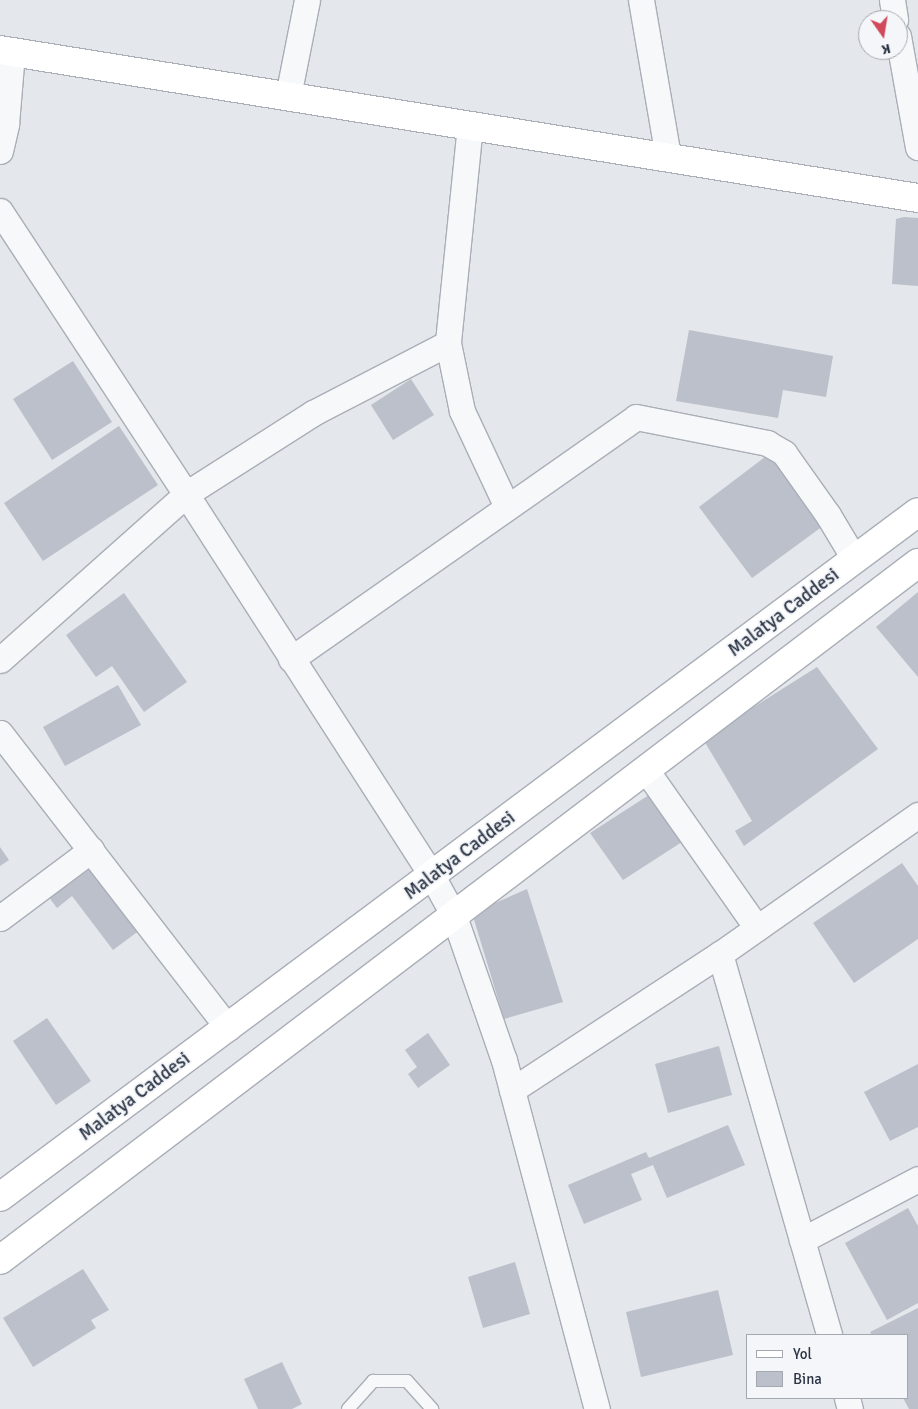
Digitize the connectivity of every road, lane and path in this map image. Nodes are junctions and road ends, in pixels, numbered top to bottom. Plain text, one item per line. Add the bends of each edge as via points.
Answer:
1 (307, 0) edge
2 (641, 0) edge
3 (6, 51) edge
4 (902, 60) edge
5 (288, 96) junction
6 (3, 124) edge
7 (470, 125) junction
8 (918, 147) edge
9 (0, 151) edge
10 (668, 157) junction
11 (918, 198) edge
12 (0, 211) edge
13 (448, 343) junction
14 (186, 494) junction
15 (507, 507) junction
16 (918, 512) edge
17 (855, 560) junction
18 (918, 563) edge
19 (291, 659) junction
20 (0, 660) edge
21 (0, 734) edge
22 (646, 770) junction
23 (918, 814) edge
24 (91, 850) junction
25 (432, 876) junction
26 (454, 916) junction
27 (0, 918) edge
28 (757, 928) junction
29 (720, 954) junction
30 (228, 1028) junction
31 (512, 1090) junction
32 (918, 1179) edge
33 (0, 1197) edge
34 (802, 1240) junction
35 (0, 1260) edge
36 (829, 1334) edge
37 (348, 1409) edge
38 (432, 1409) edge
39 (598, 1409) edge

1 - 5 street
2 - 10 street
3 - 5 street
3 - 6 street
4 - 8 street
5 - 7 street
6 - 9 street
7 - 10 street
7 - 13 street
10 - 11 street
12 - 14 street
13 - 14 street via 313,413
13 - 15 street via 462,411
14 - 19 street
14 - 20 street
15 - 17 street via 636,417 767,443 784,453
15 - 19 street
16 - 17 street, Malatya Caddesi
17 - 25 street, Malatya Caddesi
18 - 22 street
19 - 25 street
21 - 24 street
22 - 26 street
22 - 28 street
23 - 28 street
24 - 27 street
24 - 30 street
25 - 26 street
25 - 30 street, Malatya Caddesi
26 - 31 street
26 - 35 street
28 - 29 street
29 - 31 street
29 - 34 street
30 - 33 street, Malatya Caddesi
31 - 39 street
32 - 34 street
34 - 36 street
37 - 38 lane via 373,1381 406,1381

